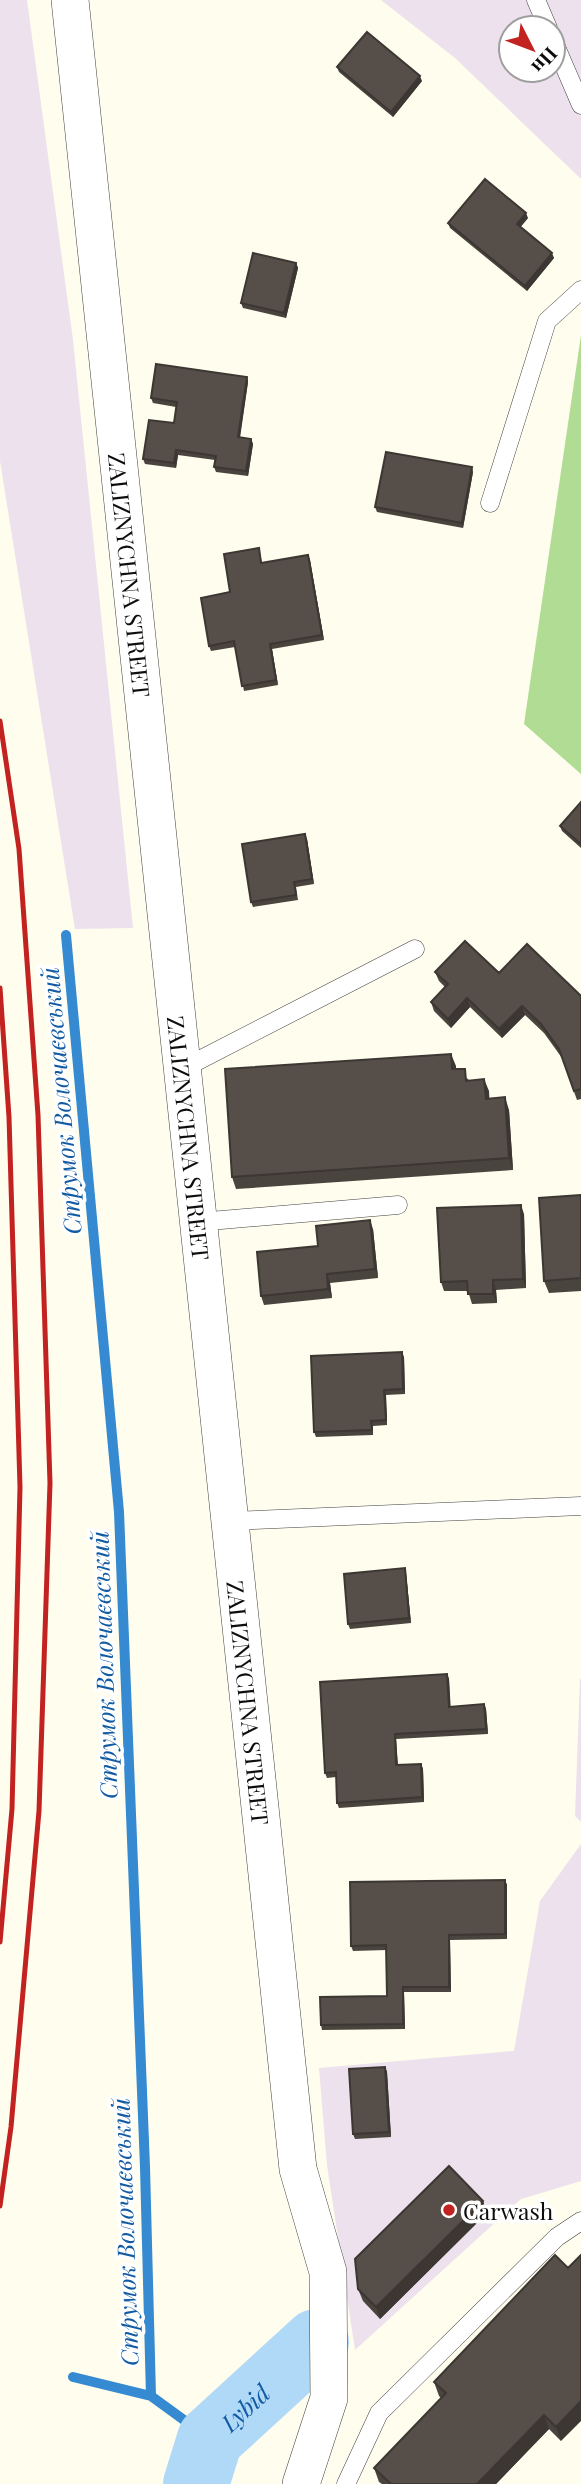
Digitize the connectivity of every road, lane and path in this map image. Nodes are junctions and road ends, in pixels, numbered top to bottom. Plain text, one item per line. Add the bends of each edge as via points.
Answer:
1 (70, 0) edge
2 (567, 72) edge
3 (581, 105) edge
4 (581, 290) edge
5 (490, 503) dead end
6 (415, 949) dead end
7 (182, 1069) junction
8 (398, 1205) dead end
9 (198, 1222) junction
10 (581, 1506) edge
11 (230, 1521) junction
12 (581, 2221) edge
13 (301, 2484) edge
14 (346, 2484) edge

1 - 7 street, ZALIZNYCHNA STREET
2 - 3 lane
4 - 5 lane via 547,321
6 - 7 lane
7 - 9 street, ZALIZNYCHNA STREET
8 - 9 lane
9 - 11 street, ZALIZNYCHNA STREET
10 - 11 lane
11 - 13 street, ZALIZNYCHNA STREET via 298,2169 328,2272 329,2398
12 - 14 lane via 557,2237 379,2413

